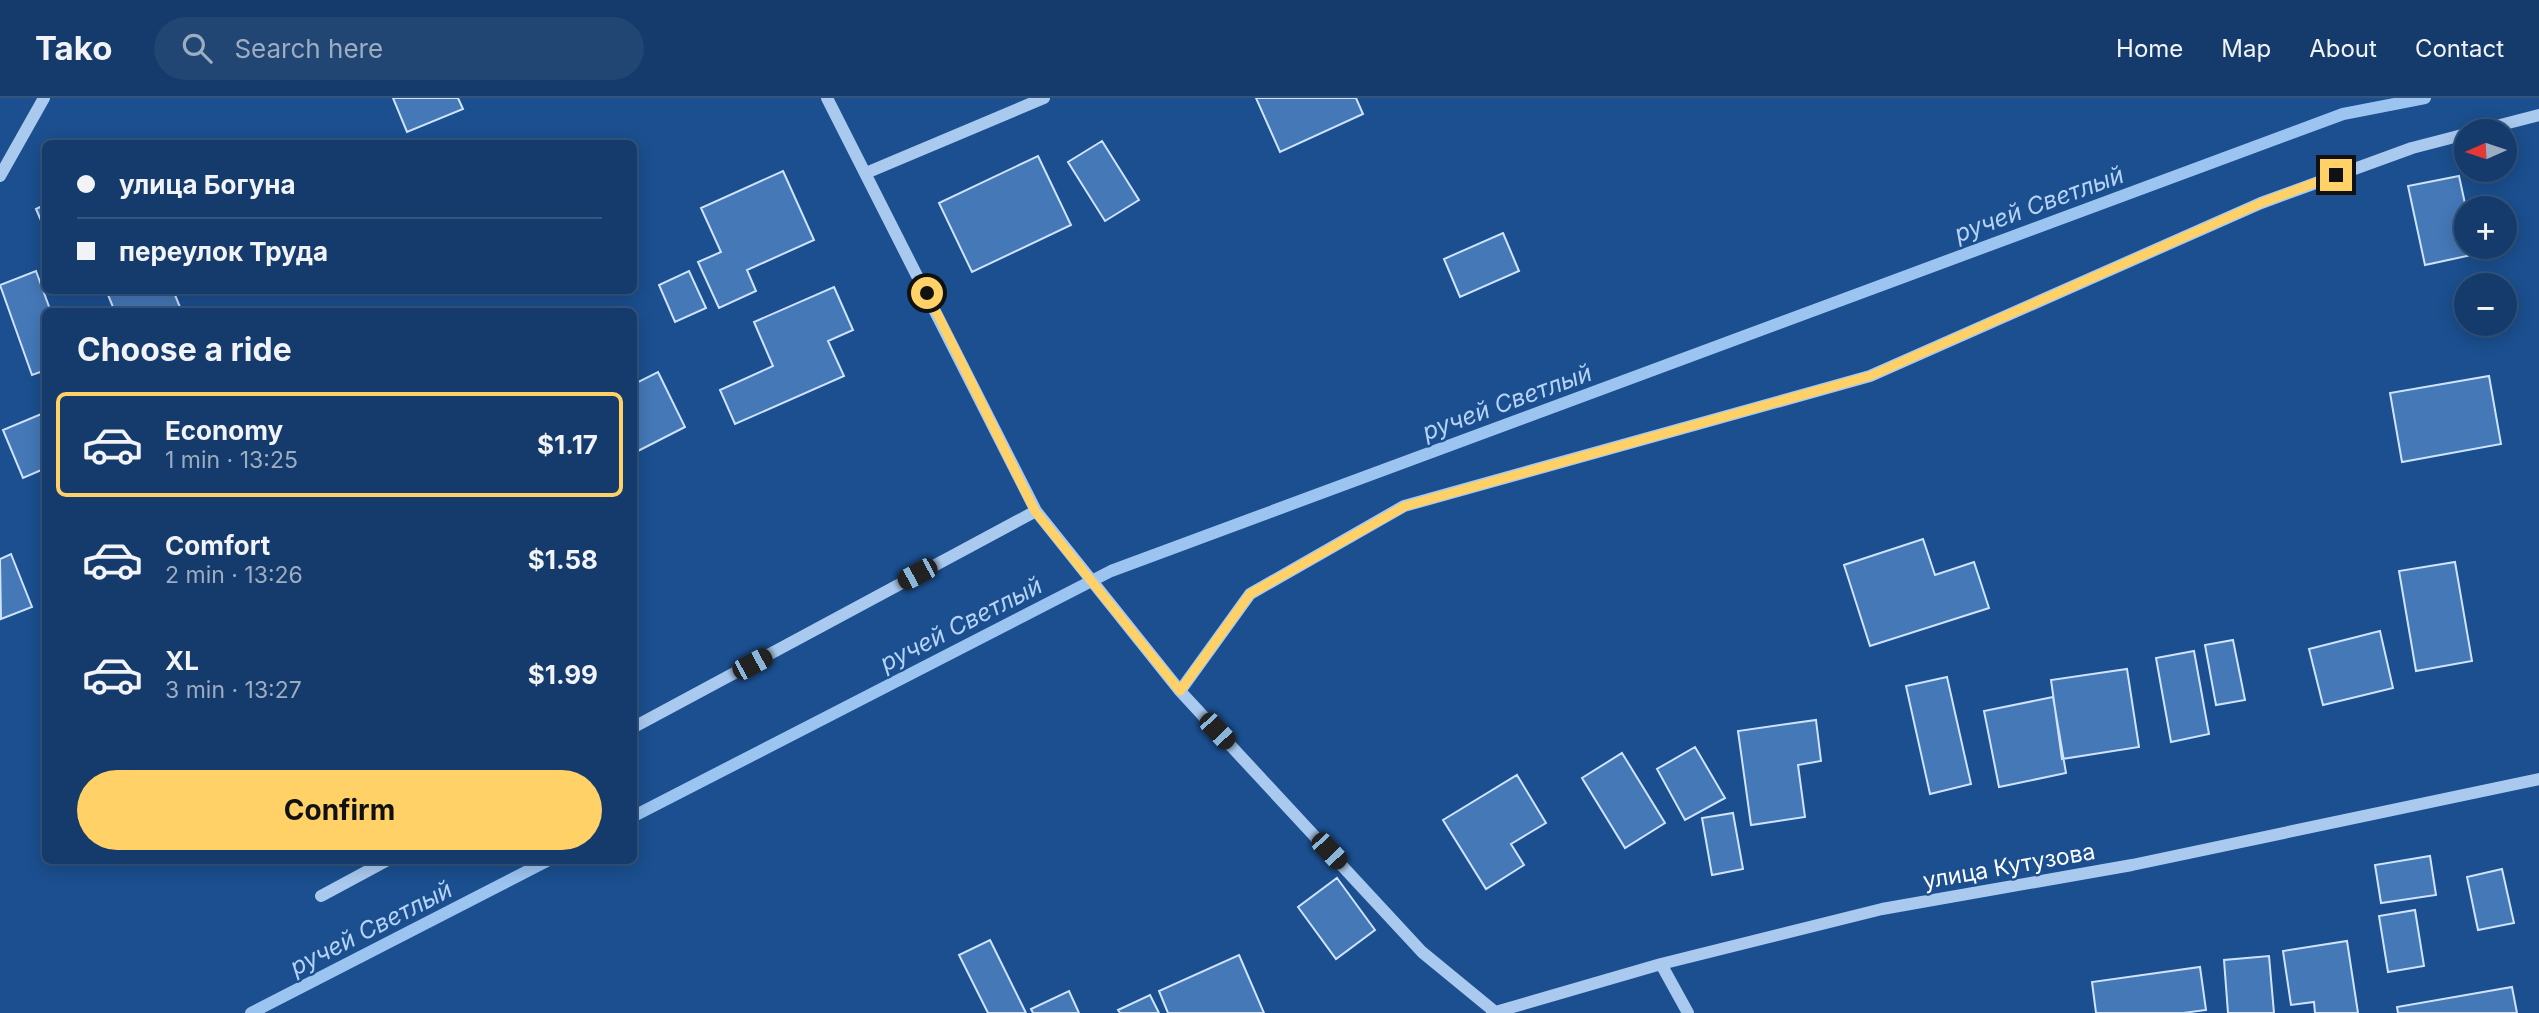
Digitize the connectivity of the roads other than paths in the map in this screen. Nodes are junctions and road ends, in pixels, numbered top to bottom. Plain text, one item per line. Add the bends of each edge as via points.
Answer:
1 (44, 98) edge
2 (827, 98) edge
3 (1044, 98) edge
4 (2539, 115) edge
5 (2517, 121) edge
6 (2454, 137) edge
7 (866, 173) junction
8 (0, 176) edge
9 (1035, 511) junction
10 (1180, 691) junction
11 (637, 725) edge
12 (2539, 779) edge
13 (380, 864) edge
14 (321, 896) dead end
15 (1661, 964) junction
16 (1493, 1013) edge
17 (1688, 1013) edge

1 - 8 street
2 - 7 street
3 - 7 street
4 - 5 street
6 - 10 street via 2261,203 1870,376 1405,506 1250,594
7 - 9 street
9 - 10 street
9 - 11 street
10 - 16 street via 1422,952
12 - 15 street, улица Кутузова via 2132,866 1882,909
13 - 14 street
15 - 16 street, улица Кутузова
15 - 17 street

